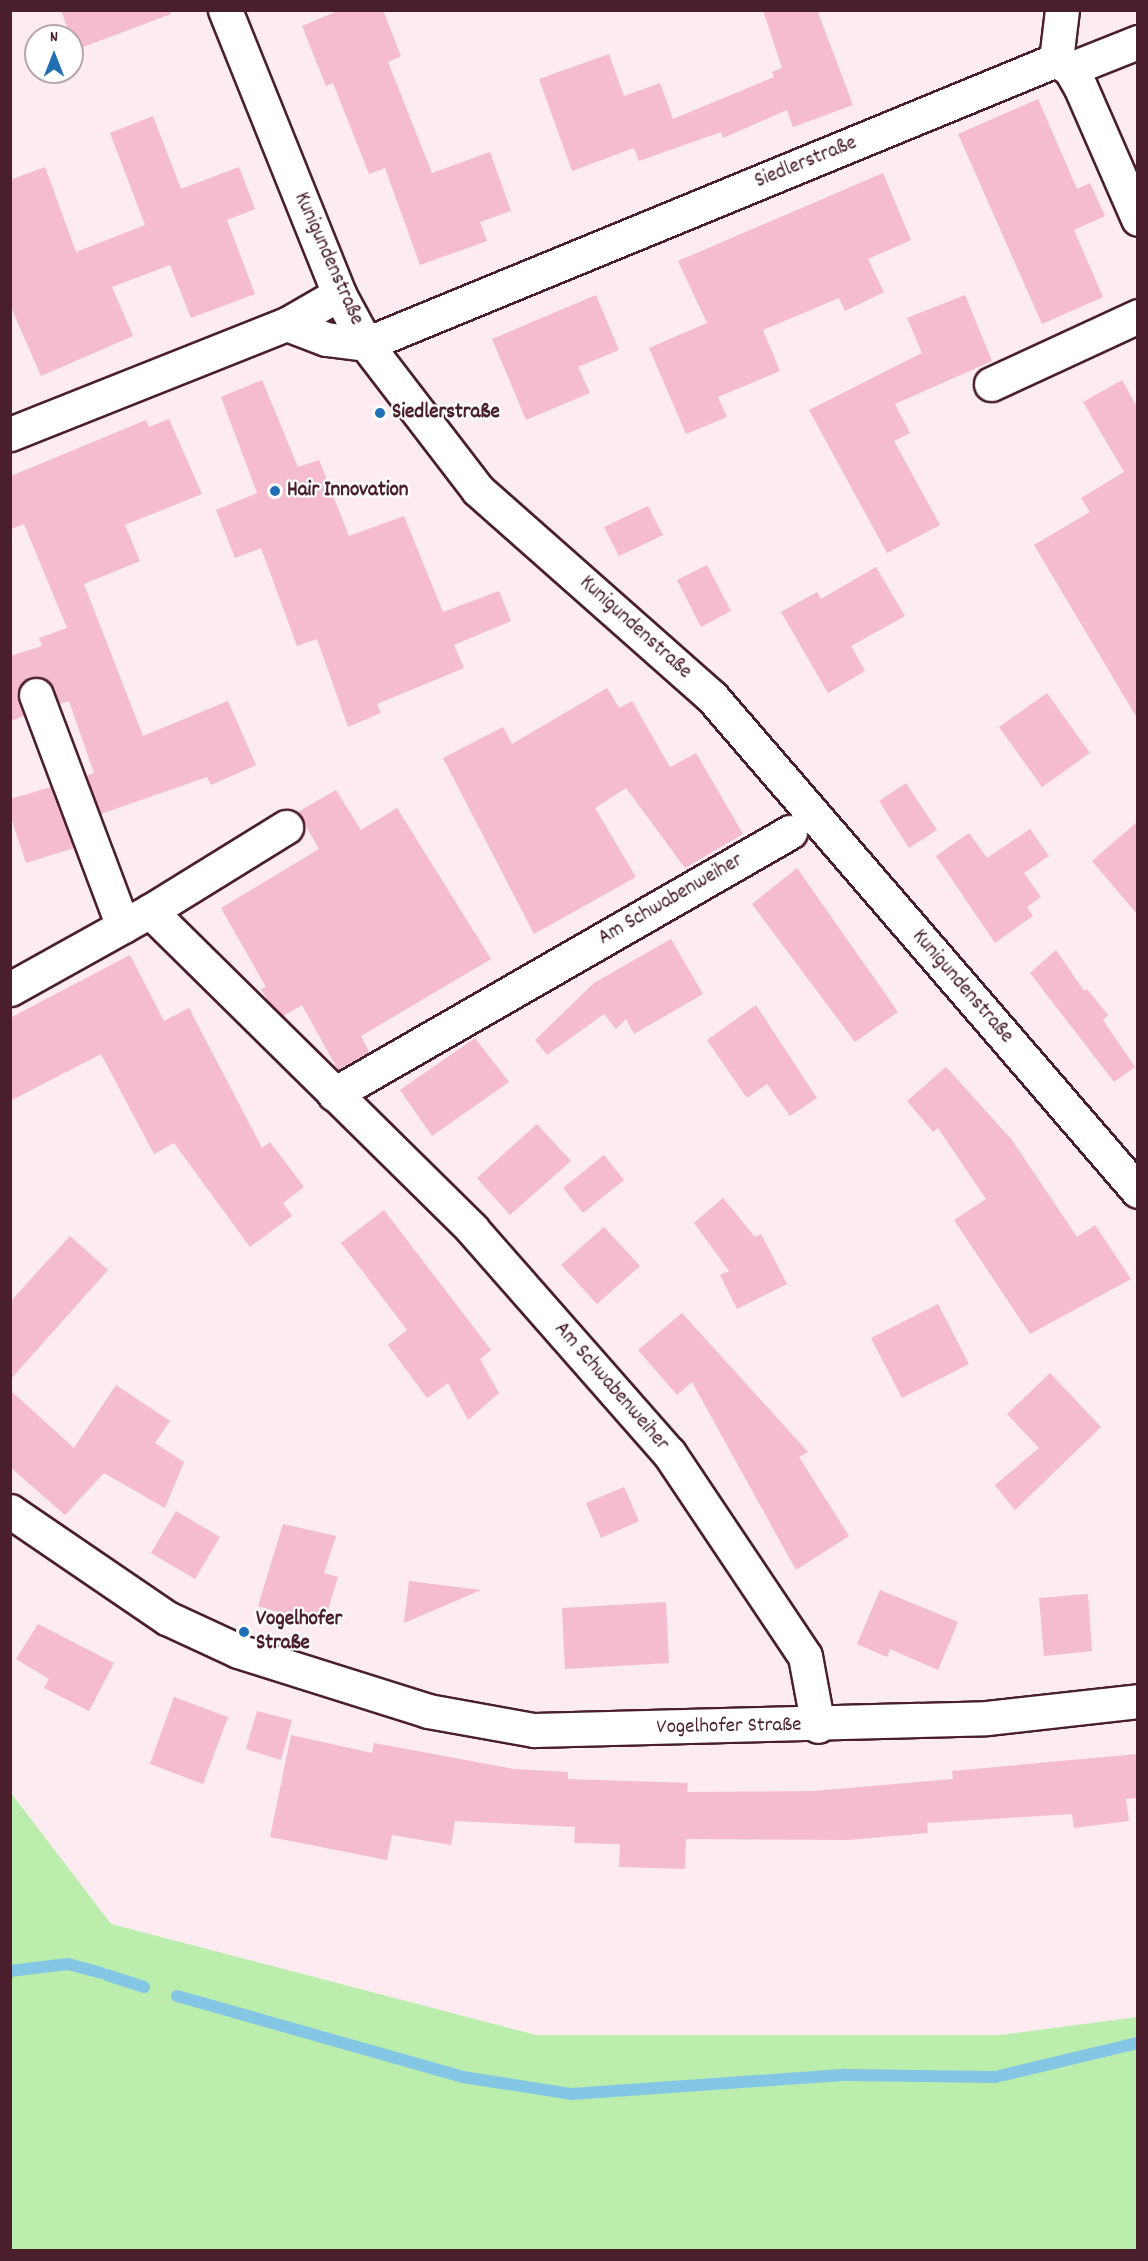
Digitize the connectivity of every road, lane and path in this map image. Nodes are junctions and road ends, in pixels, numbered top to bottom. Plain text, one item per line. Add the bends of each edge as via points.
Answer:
1 (225, 10) edge
2 (1062, 10) edge
3 (1137, 42) edge
4 (1063, 64) junction
5 (1137, 219) edge
6 (339, 294) junction
7 (1137, 316) edge
8 (287, 324) junction
9 (366, 344) junction
10 (991, 384) dead end
11 (10, 434) edge
12 (36, 695) dead end
13 (286, 827) dead end
14 (790, 832) dead end
15 (137, 919) junction
16 (10, 988) edge
17 (334, 1094) junction
18 (1137, 1191) edge
19 (10, 1511) edge
20 (1137, 1701) edge
21 (818, 1726) junction

1 - 6 street, Kunigundenstraße
2 - 4 street
3 - 4 street, Siedlerstraße
4 - 5 street
4 - 9 street, Siedlerstraße
6 - 8 street
6 - 9 street, Kunigundenstraße
7 - 10 street
8 - 9 street, Siedlerstraße via 326,339
8 - 11 street
9 - 18 street, Kunigundenstraße via 478,490 712,697
12 - 15 street
13 - 15 street
14 - 17 street, Am Schwabenweiher
15 - 16 street
15 - 17 street, Am Schwabenweiher
17 - 21 street, Am Schwabenweiher via 472,1229 669,1454 806,1656
19 - 21 street, Vogelhofer Straße via 167,1618 238,1651 428,1711 534,1730
20 - 21 street, Vogelhofer Straße via 987,1718

